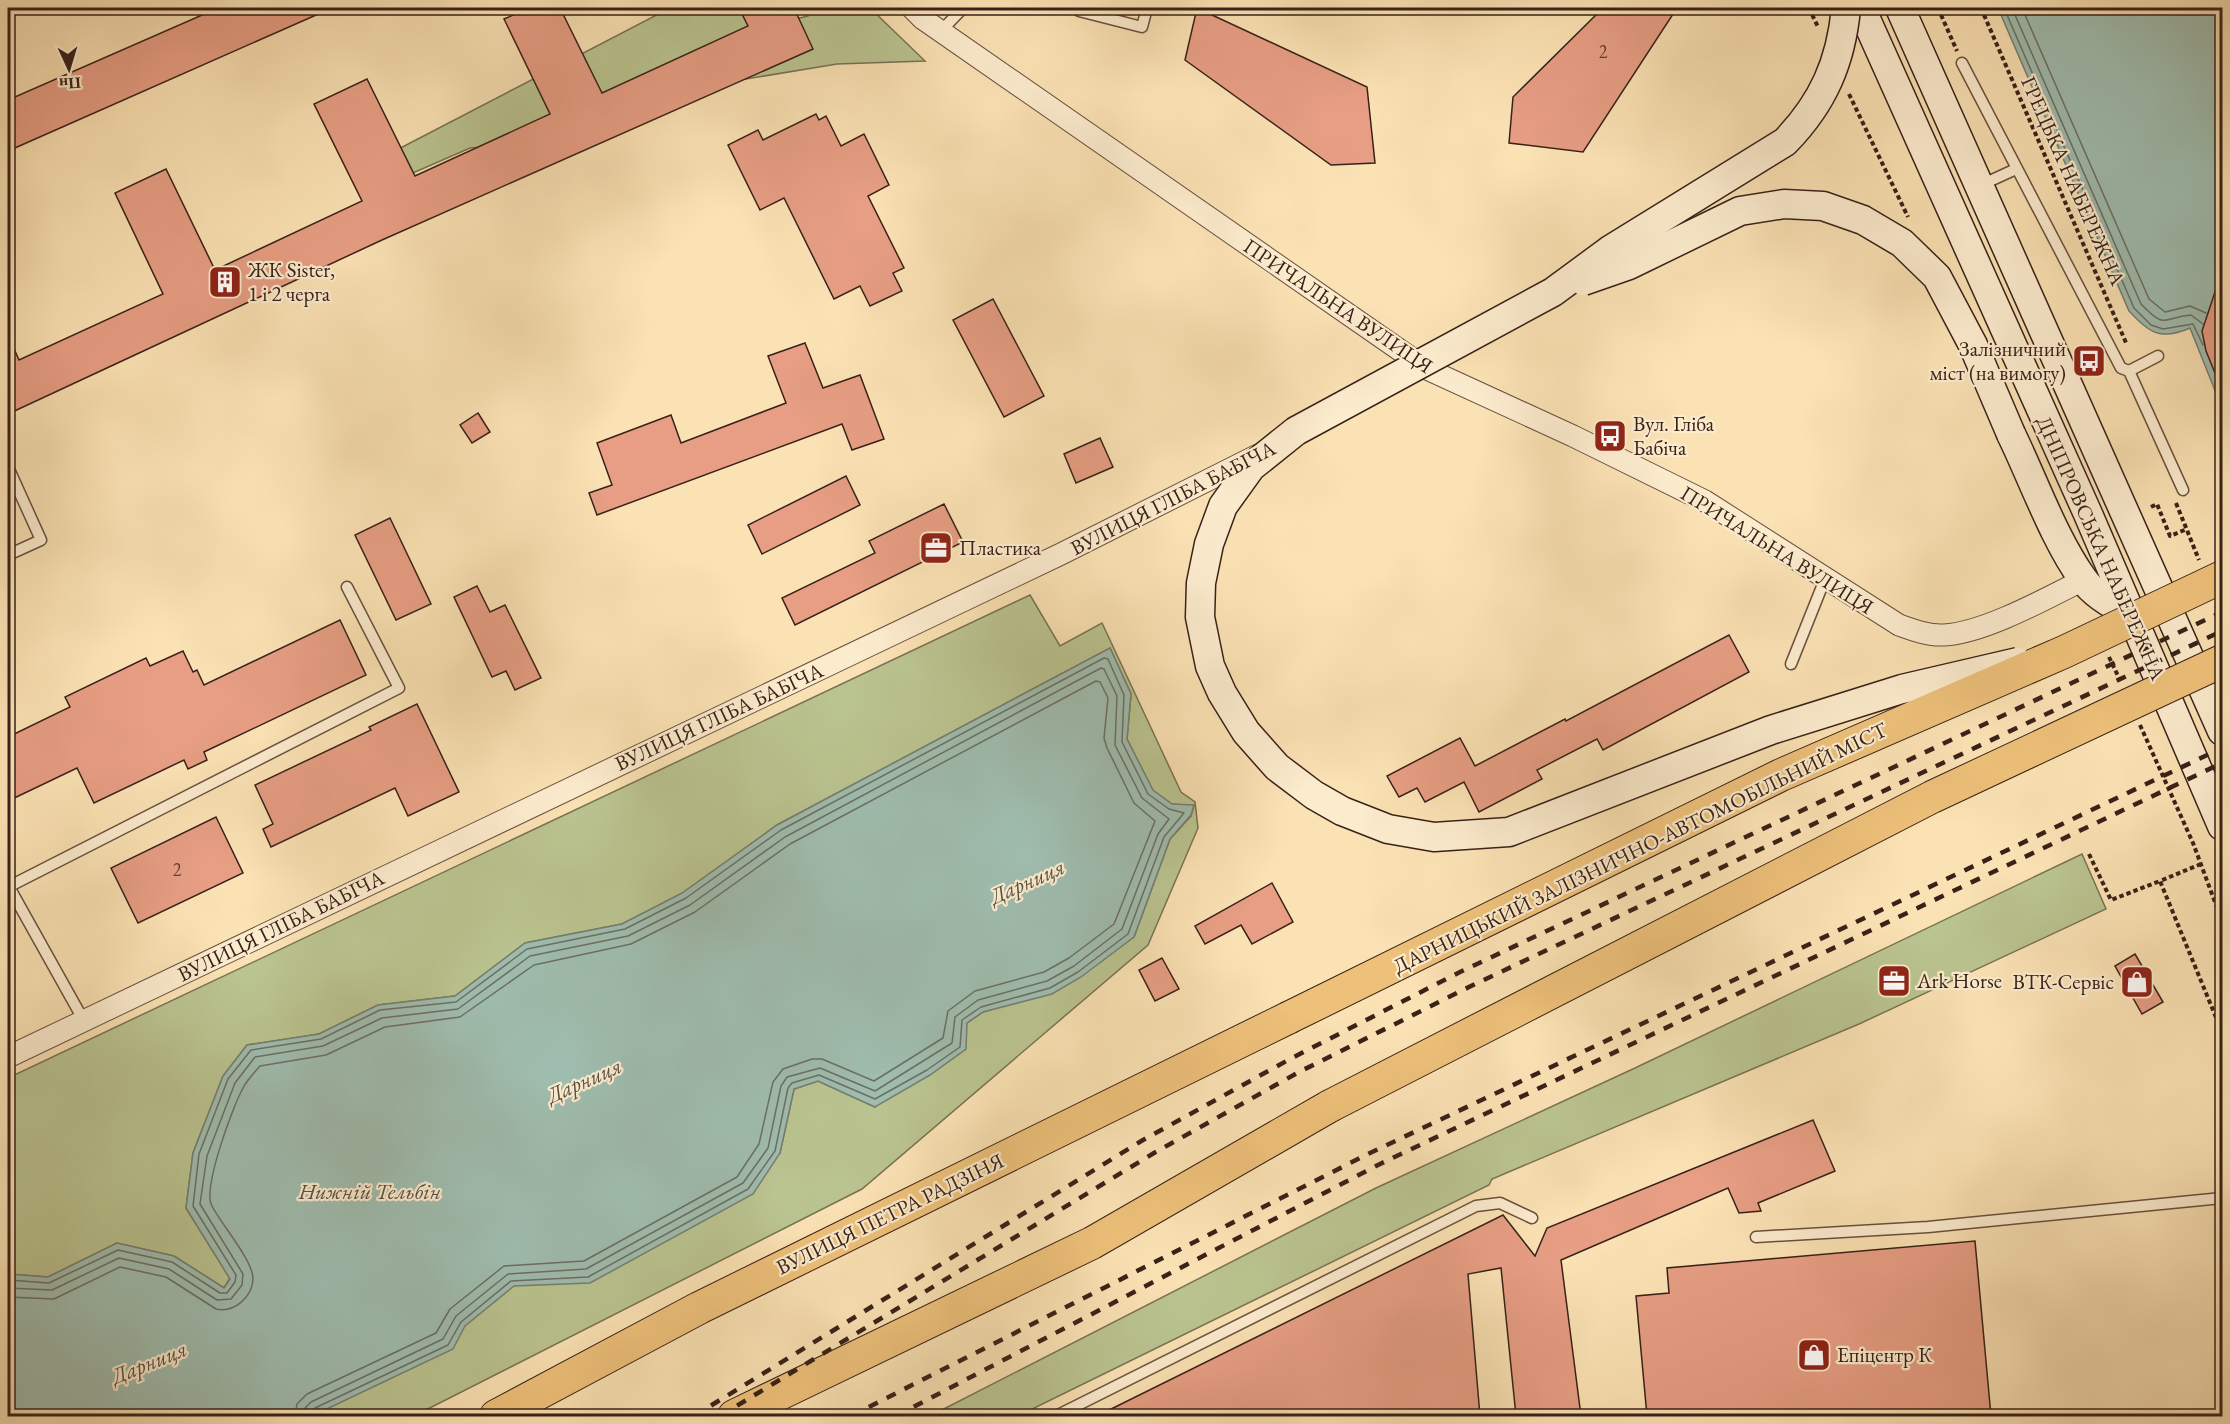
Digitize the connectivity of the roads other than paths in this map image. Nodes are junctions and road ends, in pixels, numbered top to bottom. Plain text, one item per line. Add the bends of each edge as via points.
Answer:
1 (912, 8) edge
2 (963, 8) edge
3 (1076, 8) edge
4 (1147, 8) edge
5 (1846, 8) edge
6 (1861, 8) edge
7 (1900, 8) edge
8 (941, 31) junction
9 (1962, 63) road end
10 (2016, 170) junction
11 (1981, 185) junction
12 (1553, 292) junction
13 (2158, 356) dead end
14 (1427, 369) junction
15 (2125, 370) junction
16 (8, 467) edge
17 (2183, 490) dead end
18 (8, 555) edge
19 (2223, 577) edge
20 (1825, 579) junction
21 (2083, 580) junction
22 (347, 586) dead end
23 (2131, 614) junction
24 (2064, 652) junction
25 (2223, 661) edge
26 (1791, 664) dead end
27 (2223, 731) edge
28 (2223, 826) edge
29 (8, 886) edge
30 (1288, 1018) joint
31 (84, 1021) junction
32 (8, 1057) edge
33 (2223, 1198) edge
34 (1532, 1218) dead end
35 (1756, 1237) dead end
36 (496, 1416) edge
37 (734, 1416) edge
38 (1056, 1416) edge

1 - 8 street, ПРИЧАЛЬНА ВУЛИЦЯ
2 - 8 lane
3 - 4 lane via 1142,27
5 - 12 main road, bridge via 1840,49 1827,87 1807,120 1785,142 1610,250
6 - 23 main road, ДНІПРОВСЬКА НАБЕРЕЖНА
7 - 11 main road, ДНІПРОВСЬКА НАБЕРЕЖНА
8 - 14 street, ПРИЧАЛЬНА ВУЛИЦЯ
9 - 10 lane
10 - 11 lane
10 - 15 lane
11 - 27 main road, ДНІПРОВСЬКА НАБЕРЕЖНА
12 - 21 main road, bridge via 1629,264 1740,211 1784,204 1823,206 1863,220 1902,243 1936,277 1973,345
12 - 24 main road, bridge via 1296,431 1251,467 1223,506 1209,544 1201,583 1200,617 1210,666 1245,732 1277,767 1314,795 1388,829 1434,837 1509,832 1771,730 1902,689
13 - 15 lane
14 - 20 street, ПРИЧАЛЬНА ВУЛИЦЯ via 1705,501
14 - 31 street, ВУЛИЦЯ ГЛІБА БАБІЧА via 1061,554
15 - 17 lane
16 - 18 lane via 41,540
19 - 24 main road, ДАРНИЦЬКИЙ ЗАЛІЗНИЧНО-АВТОМОБІЛЬНИЙ МІСТ, bridge
20 - 21 street, ПРИЧАЛЬНА ВУЛИЦЯ via 1899,625 1945,635 2016,612
20 - 26 lane
21 - 23 main road via 2116,608
22 - 29 lane via 399,688
23 - 28 main road, ДНІПРОВСЬКА НАБЕРЕЖНА
24 - 30 main road, ДАРНИЦЬКИЙ ЗАЛІЗНИЧНО-АВТОМОБІЛЬНИЙ МІСТ, bridge via 1781,775
25 - 37 main road, bridge via 1932,797 1330,1106 1092,1243
29 - 31 lane
30 - 36 main road, ВУЛИЦЯ ПЕТРА РАДЗІНЯ via 699,1308
31 - 32 street, ВУЛИЦЯ ГЛІБА БАБІЧА
33 - 35 lane via 1928,1227
34 - 38 lane via 1500,1203 1476,1206

